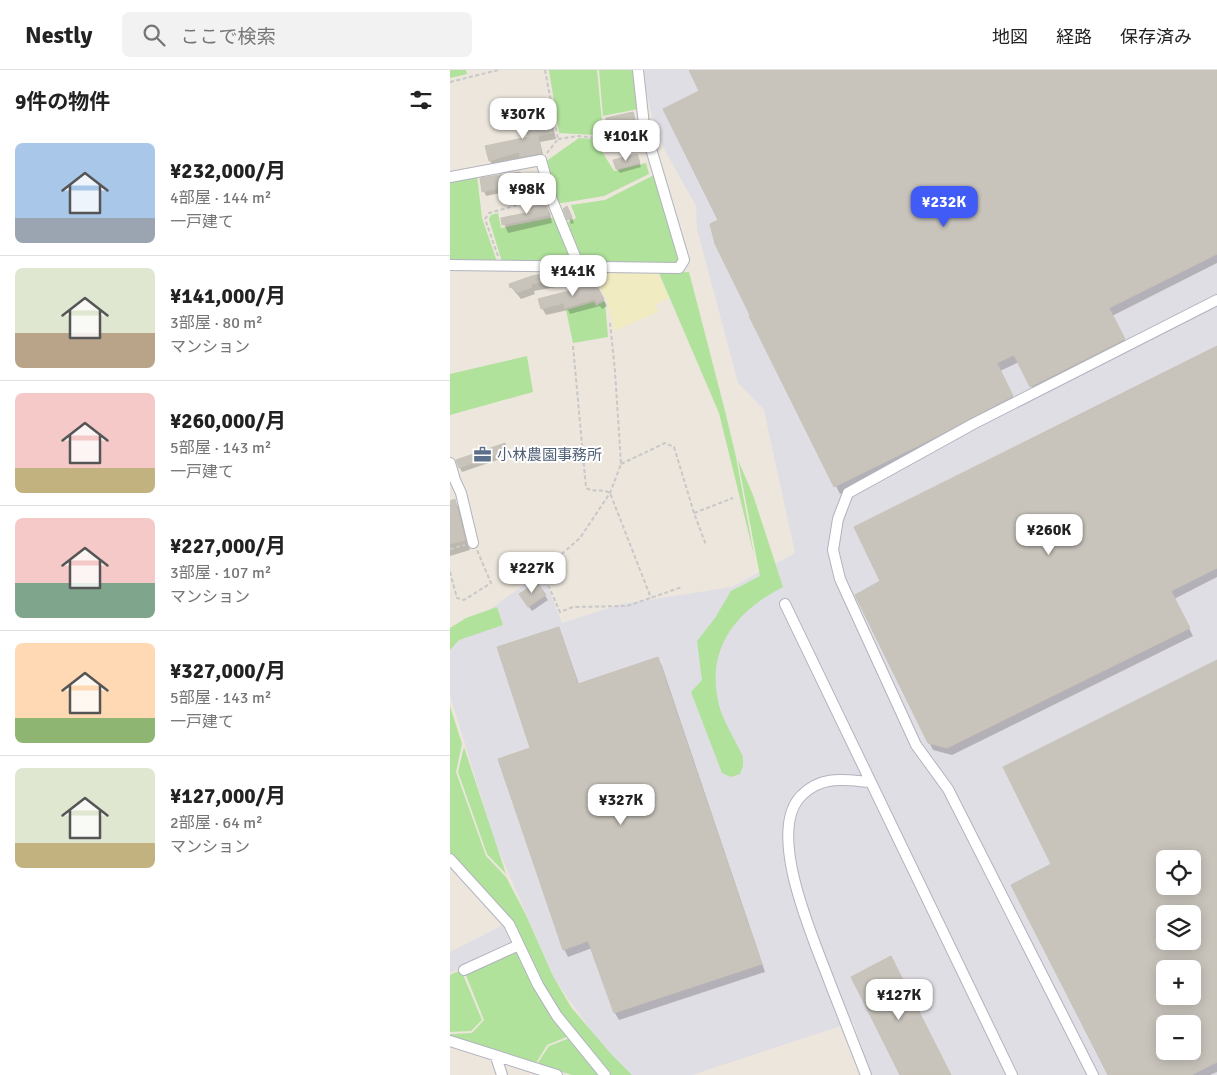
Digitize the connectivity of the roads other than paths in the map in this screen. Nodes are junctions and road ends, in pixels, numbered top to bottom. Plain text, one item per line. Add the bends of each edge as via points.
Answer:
1 (638, 70) edge
2 (450, 177) edge
3 (450, 265) edge
4 (579, 266) junction
5 (1217, 300) edge
6 (450, 462) edge
7 (473, 543) road end
8 (785, 604) dead end
9 (870, 782) junction
10 (450, 859) edge
11 (519, 945) junction
12 (464, 970) dead end
13 (450, 1042) edge
14 (496, 1057) junction
15 (502, 1075) edge
16 (557, 1075) edge
17 (605, 1075) edge
18 (866, 1075) edge
19 (1012, 1075) edge
20 (1093, 1075) edge

1 - 4 street via 644,125 684,260 678,268
2 - 4 street via 541,160 552,200
3 - 4 street
5 - 20 street via 973,424 848,493 838,518 833,550 840,579 916,745 948,789
6 - 7 street
8 - 9 street
9 - 18 street via 831,779 816,786 796,802 788,834 791,866 800,901
9 - 19 street
10 - 11 street via 509,924
11 - 12 street
11 - 17 street via 557,1016
13 - 14 street
14 - 15 street
14 - 16 street

